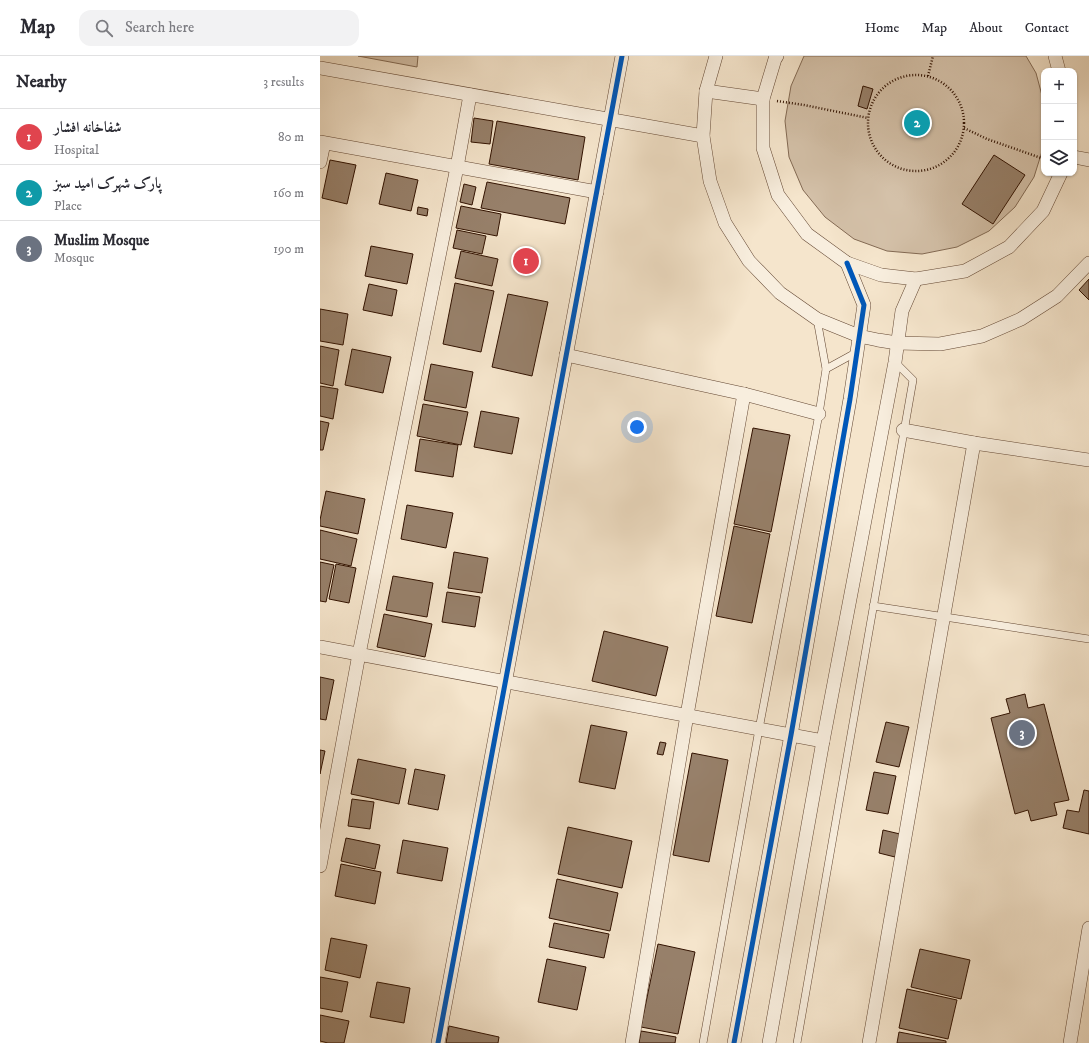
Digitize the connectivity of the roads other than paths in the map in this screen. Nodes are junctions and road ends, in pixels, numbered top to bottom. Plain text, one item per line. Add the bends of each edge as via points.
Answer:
1 (622, 56) edge
2 (716, 56) edge
3 (777, 56) edge
4 (1055, 56) edge
5 (320, 68) edge
6 (1059, 68) edge
7 (706, 91) junction
8 (470, 96) junction
9 (763, 100) junction
10 (610, 120) junction
11 (703, 136) junction
12 (322, 143) edge
13 (1077, 158) edge
14 (1089, 160) edge
15 (320, 162) edge
16 (457, 167) junction
17 (1060, 176) edge
18 (597, 192) junction
19 (847, 263) junction
20 (1089, 263) edge
21 (916, 279) junction
22 (817, 319) junction
23 (859, 336) junction
24 (897, 343) junction
25 (856, 352) junction
26 (566, 355) junction
27 (895, 362) junction
28 (826, 369) junction
29 (744, 394) junction
30 (819, 414) junction
31 (903, 430) junction
32 (974, 443) junction
33 (1089, 460) edge
34 (873, 606) junction
35 (944, 616) junction
36 (1089, 639) edge
37 (320, 647) edge
38 (359, 654) junction
39 (505, 682) junction
40 (687, 715) junction
41 (758, 729) junction
42 (791, 735) junction
43 (823, 741) junction
44 (320, 866) edge
45 (1089, 928) edge
46 (438, 1043) edge
47 (632, 1043) edge
48 (703, 1043) edge
49 (734, 1043) edge
50 (769, 1043) edge
51 (797, 1043) edge
52 (869, 1043) edge
53 (1070, 1043) edge

1 - 10 street
2 - 7 street
3 - 9 street
4 - 6 street
5 - 8 street
7 - 9 street
7 - 11 street
8 - 10 street
8 - 16 street
9 - 19 street via 763,148 778,195 807,234
10 - 11 street
10 - 18 street
11 - 22 street via 710,180 725,223 749,261 780,293
12 - 15 street
12 - 16 street
13 - 14 street
16 - 18 street
16 - 38 street
17 - 21 street via 1043,211 1009,247 965,270
18 - 26 street
19 - 21 street via 881,275
19 - 23 street via 864,305
20 - 24 street via 1057,296 1021,319 982,336 940,344
21 - 24 street via 902,311
22 - 23 street
22 - 28 lane
23 - 24 street
23 - 25 street
24 - 27 street
25 - 28 lane
25 - 42 street
26 - 29 street
26 - 39 street
27 - 31 lane via 913,380
27 - 43 street
28 - 30 lane
29 - 30 street
29 - 40 street
30 - 41 lane
31 - 32 street
31 - 34 lane
32 - 33 street
32 - 35 street
34 - 35 lane
34 - 51 lane
35 - 36 lane
35 - 52 street
37 - 38 street
38 - 39 street
38 - 44 street
39 - 40 street
39 - 46 street
40 - 41 street
40 - 47 street
41 - 42 street
41 - 48 lane
42 - 43 street
42 - 49 street
43 - 50 street
45 - 53 street

